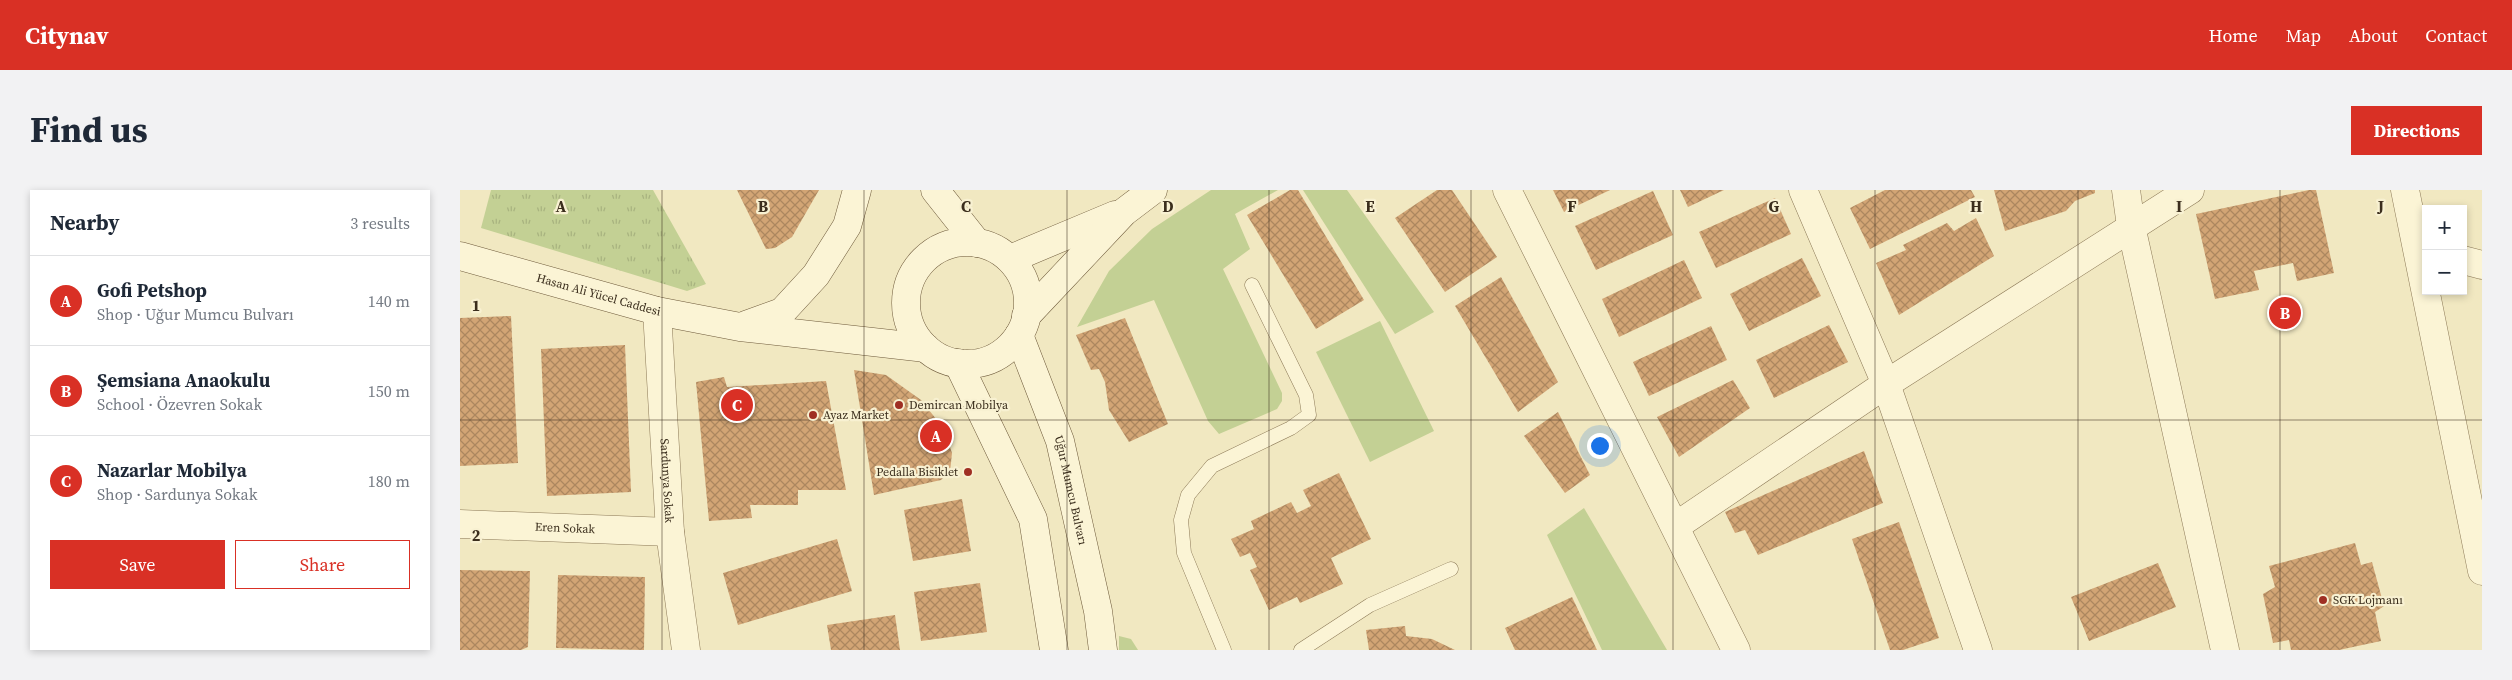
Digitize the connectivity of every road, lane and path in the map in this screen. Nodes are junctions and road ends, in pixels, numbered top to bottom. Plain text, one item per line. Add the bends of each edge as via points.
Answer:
1 (856, 190) edge
2 (935, 190) edge
3 (1153, 190) edge
4 (1507, 190) edge
5 (1803, 190) edge
6 (2126, 190) edge
7 (2190, 190) edge
8 (2405, 190) edge
9 (1124, 212) junction
10 (2131, 226) junction
11 (976, 242) junction
12 (2420, 249) edge
13 (460, 256) edge
14 (1010, 259) junction
15 (2467, 261) edge
16 (2482, 265) edge
17 (1252, 285) dead end
18 (657, 311) junction
19 (1023, 326) junction
20 (740, 327) junction
21 (926, 348) junction
22 (958, 363) junction
23 (1886, 384) junction
24 (460, 524) edge
25 (1676, 526) junction
26 (670, 532) junction
27 (1451, 569) dead end
28 (2482, 571) edge
29 (686, 650) edge
30 (1054, 650) edge
31 (1103, 650) edge
32 (1224, 650) edge
33 (1301, 650) edge
34 (1736, 650) edge
35 (1978, 650) edge
36 (2225, 650) edge

1 - 20 street via 847,226 816,275 782,312
2 - 11 street
3 - 9 street
4 - 25 street
5 - 23 street
6 - 10 street
7 - 10 street
8 - 12 street
9 - 14 street
9 - 19 street
10 - 23 street
10 - 36 street
11 - 14 street via 994,248
11 - 21 street via 957,242 938,249 922,260 912,276 906,295 907,315 914,333
12 - 28 street
13 - 18 street, Hasan Ali Yücel Caddesi
14 - 19 street via 1022,276 1028,296
15 - 16 street
17 - 32 lane via 1306,395 1309,415 1291,428 1212,466 1188,495 1180,520 1184,553
18 - 20 street, Hasan Ali Yücel Caddesi
18 - 26 street, Sardunya Sokak
19 - 22 street via 1007,349 993,358 976,363
19 - 31 street, Uğur Mumcu Bulvarı via 1060,441 1098,611
20 - 21 street, Hasan Ali Yücel Caddesi
21 - 22 street via 941,358
22 - 30 street via 1033,519
23 - 25 street
23 - 35 street
24 - 26 street, Eren Sokak
25 - 34 street
26 - 29 street, Sardunya Sokak
27 - 33 lane via 1370,605

